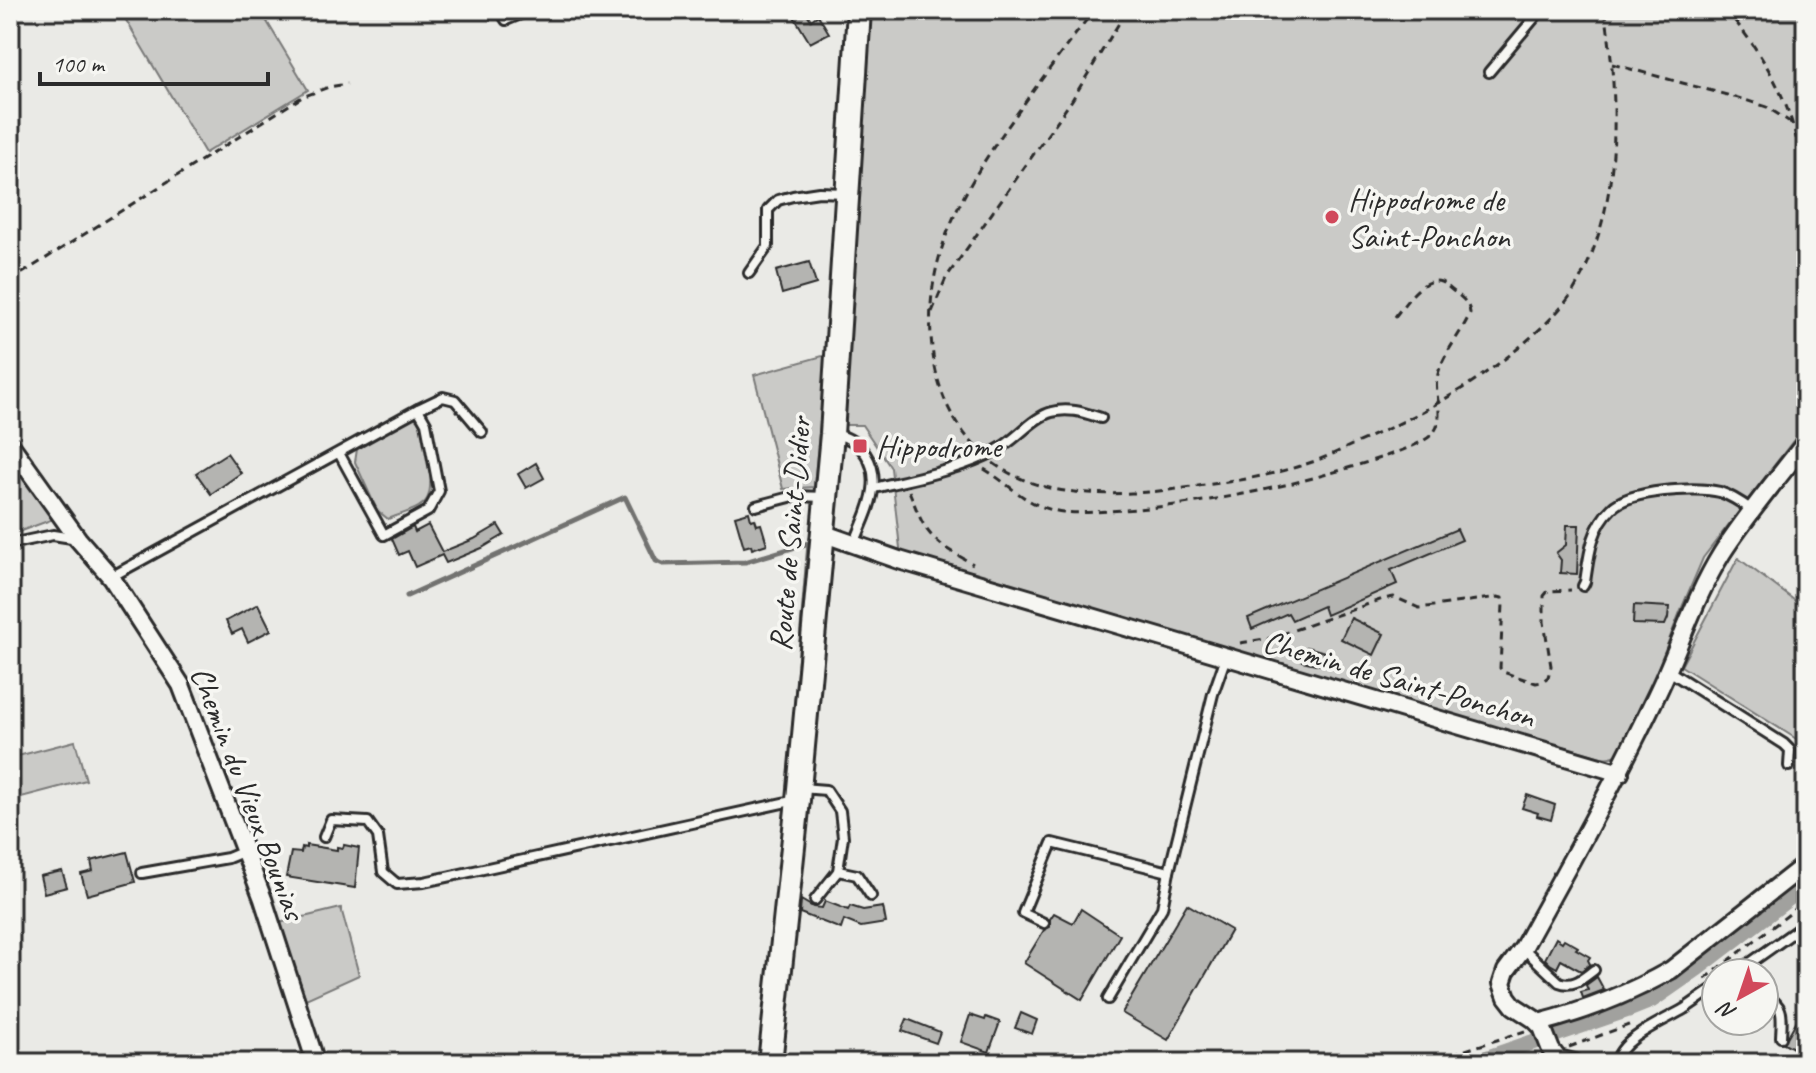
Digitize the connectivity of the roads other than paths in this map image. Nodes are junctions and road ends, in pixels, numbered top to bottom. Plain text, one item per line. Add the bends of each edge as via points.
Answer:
1 (500, 10) edge
2 (530, 10) edge
3 (859, 10) edge
4 (1541, 10) edge
5 (1489, 72) dead end
6 (849, 193) junction
7 (749, 273) dead end
8 (418, 409) junction
9 (1101, 418) dead end
10 (482, 432) dead end
11 (832, 434) junction
12 (1806, 442) edge
13 (10, 444) edge
14 (339, 453) junction
15 (874, 488) junction
16 (825, 497) junction
17 (756, 506) dead end
18 (1753, 511) junction
19 (822, 533) junction
20 (78, 539) junction
21 (10, 544) edge
22 (854, 545) junction
23 (111, 577) junction
24 (1583, 586) road end
25 (1232, 650) junction
26 (1669, 671) junction
27 (1789, 766) dead end
28 (1620, 773) junction
29 (798, 794) junction
30 (324, 837) dead end
31 (245, 851) junction
32 (1806, 864) edge
33 (838, 871) junction
34 (1169, 872) junction
35 (142, 873) dead end
36 (871, 896) dead end
37 (815, 900) dead end
38 (1044, 923) dead end
39 (1804, 928) edge
40 (1523, 948) junction
41 (1760, 957) edge
42 (1594, 970) dead end
43 (1700, 998) edge
44 (1108, 999) dead end
45 (1780, 1008) edge
46 (1540, 1025) junction
47 (1781, 1037) dead end
48 (1561, 1057) edge
49 (316, 1063) edge
50 (770, 1063) edge
51 (1616, 1063) edge

1 - 2 lane via 506,20
3 - 6 main road, Route de Saint-Didier
4 - 5 lane
6 - 7 lane via 778,200 768,210 768,246
6 - 11 main road, Route de Saint-Didier
8 - 10 lane via 443,397 455,400
8 - 14 lane
8 - 14 lane via 426,423 439,491 428,511 384,535
9 - 15 lane via 1052,412 985,456
11 - 15 lane via 849,438 869,456
11 - 16 main road, Route de Saint-Didier
12 - 18 street
13 - 20 street, Chemin du Vieux Bounias
14 - 23 lane
15 - 22 lane
16 - 17 lane via 794,496
16 - 19 main road, Route de Saint-Didier
18 - 24 lane via 1736,499 1703,490 1625,499 1597,528
18 - 26 street via 1710,574
19 - 22 street, Chemin de Saint-Ponchon
19 - 29 main road, Route de Saint-Didier
20 - 21 lane via 53,535
20 - 23 street, Chemin du Vieux Bounias
22 - 25 street, Chemin de Saint-Ponchon
23 - 31 street, Chemin du Vieux Bounias via 181,685
25 - 28 street, Chemin de Saint-Ponchon
25 - 34 lane via 1213,694
26 - 27 lane via 1784,744 1790,750
26 - 28 street
28 - 40 street
29 - 30 lane via 424,882 397,884 383,872 378,836 368,822 331,820
29 - 33 lane via 826,790 840,811
29 - 50 main road, Route de Saint-Didier
31 - 35 lane
31 - 49 street, Chemin du Vieux Bounias
32 - 46 street via 1671,970 1596,1006
33 - 36 lane via 857,875
33 - 37 lane
34 - 38 lane via 1052,843 1023,913
34 - 44 lane via 1162,908
39 - 41 lane
40 - 42 lane via 1566,985
40 - 46 street via 1506,971 1503,989 1514,1006
43 - 51 lane via 1635,1037
45 - 47 lane
46 - 48 street

